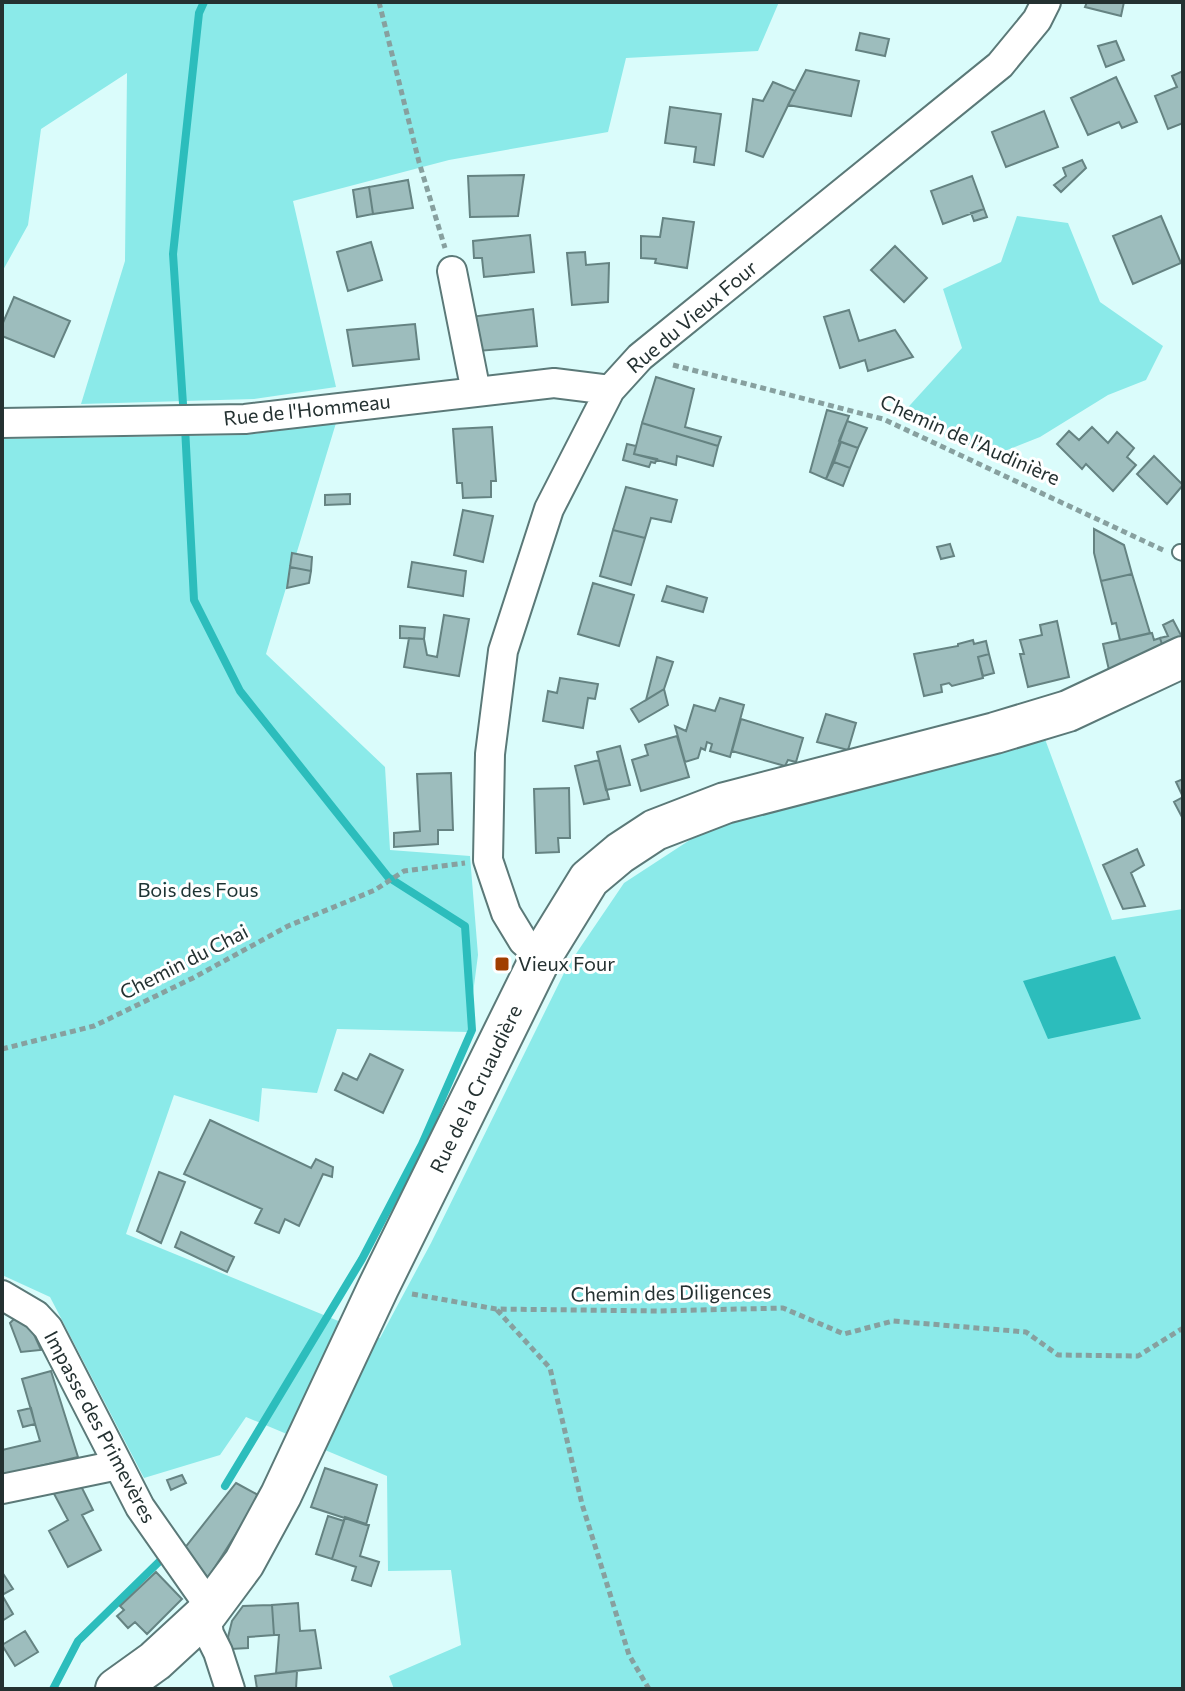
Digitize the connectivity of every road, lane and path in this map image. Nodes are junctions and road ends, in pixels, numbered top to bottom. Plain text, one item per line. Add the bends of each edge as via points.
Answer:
1 (379, 2) edge
2 (1046, 2) edge
3 (452, 271) joint
4 (640, 357) junction
5 (610, 390) junction
6 (476, 392) junction
7 (2, 423) edge
8 (1181, 553) edge
9 (1183, 657) edge
10 (488, 860) junction
11 (541, 957) junction
12 (2, 1049) edge
13 (378, 1288) junction
14 (2, 1295) edge
15 (496, 1309) junction
16 (1183, 1328) edge
17 (118, 1465) junction
18 (2, 1489) edge
19 (207, 1613) junction
20 (116, 1689) edge
21 (230, 1689) edge
22 (649, 1689) edge

1 - 3 path
2 - 4 street, Rue du Vieux Four via 1000,65
3 - 6 street
4 - 5 street, Rue du Vieux Four
4 - 8 path, Chemin de l'Audinière via 883,419 1162,550
5 - 6 street, Rue de l'Hommeau via 554,383
5 - 10 street, Rue du Vieux Four via 549,509 503,651 490,754
6 - 7 street, Rue de l'Hommeau via 245,419
9 - 11 main road, Rue de la Cruaudière via 1068,711 725,803 655,830 589,879
10 - 11 street, Rue du Vieux Four via 506,913 523,941
10 - 12 path, Chemin du Chai via 404,871 375,890 288,926 94,1026
11 - 13 main road, Rue de la Cruaudière
13 - 15 path, Chemin des Diligences
13 - 19 main road, Rue de la Cruaudière via 281,1495 244,1563
14 - 17 street, Impasse des Primevères via 48,1328
15 - 16 path, Chemin des Diligences via 783,1308 844,1334 893,1321 1026,1332 1058,1355 1138,1356
15 - 22 path via 550,1368 582,1504 629,1655
17 - 18 street
17 - 19 street, Impasse des Primevères via 140,1507 203,1597
19 - 20 main road, Rue de la Cruaudière
19 - 21 street, Impasse des Primevères via 209,1634

